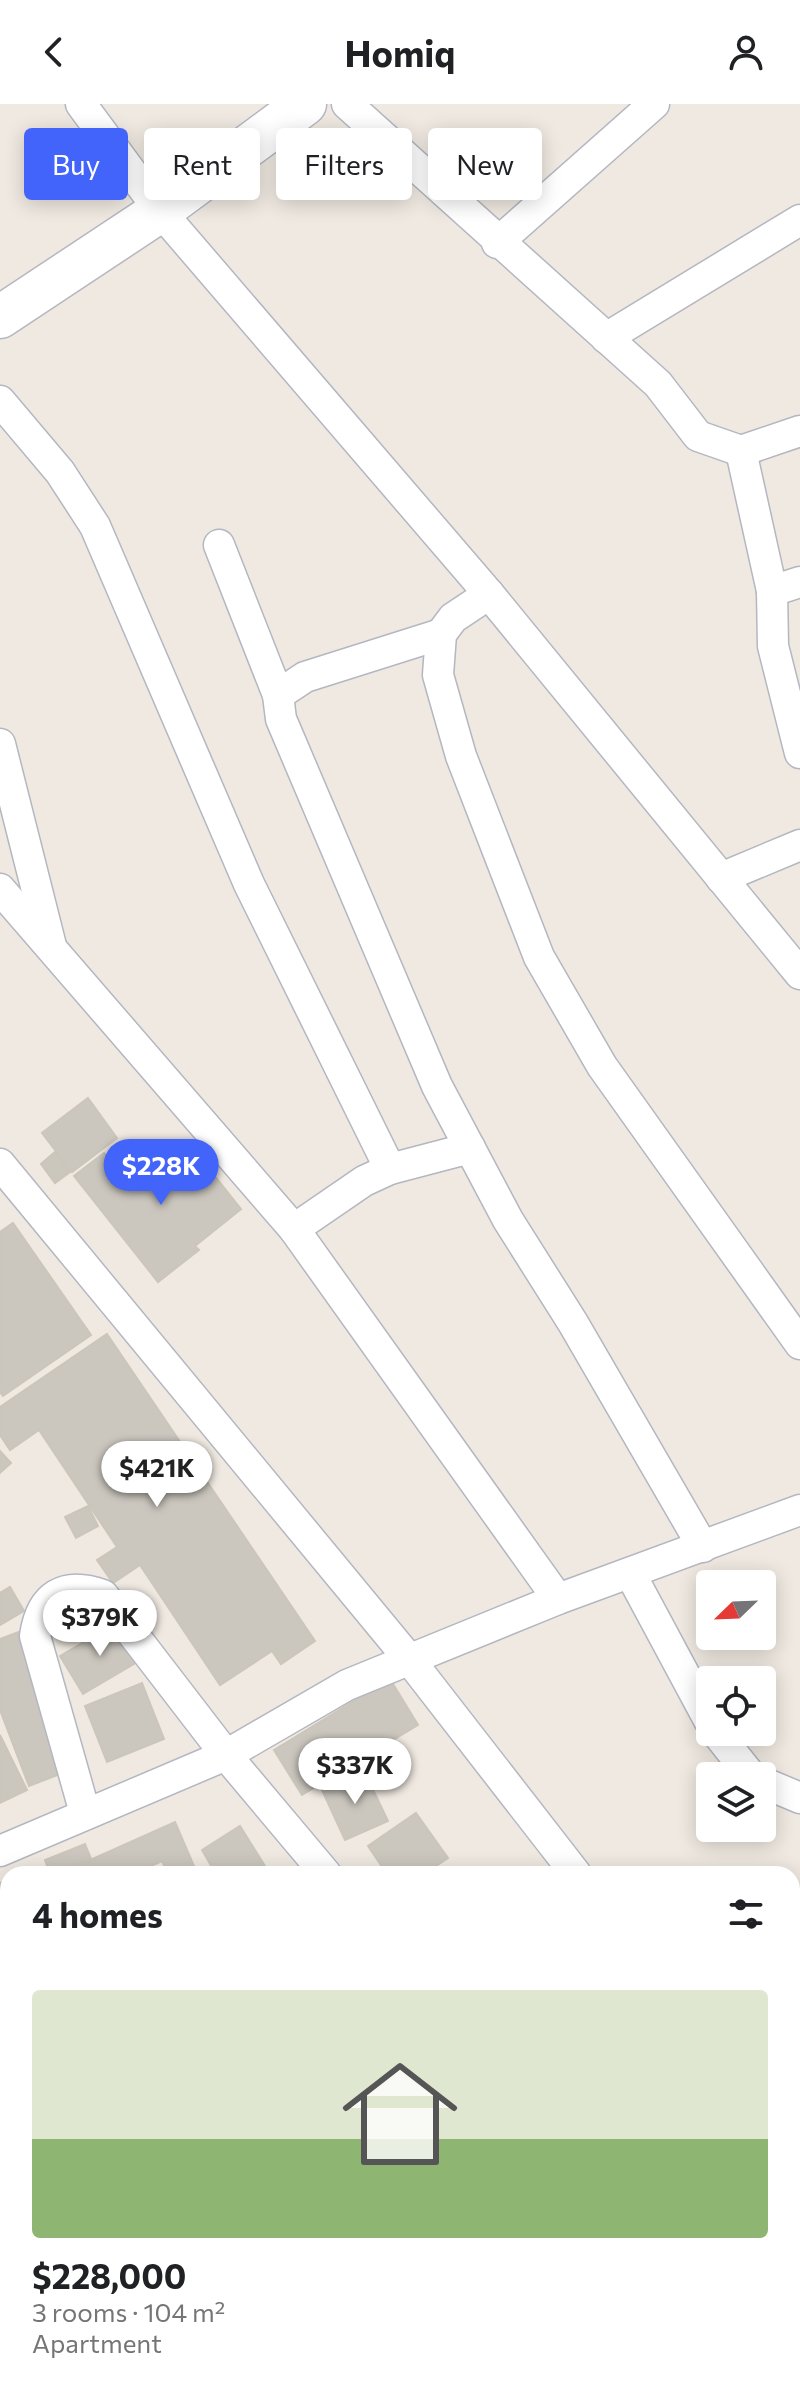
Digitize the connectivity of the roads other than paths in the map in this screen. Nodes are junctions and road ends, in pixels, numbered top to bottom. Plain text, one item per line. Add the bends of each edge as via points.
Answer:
1 (81, 104) edge
2 (305, 104) edge
3 (347, 104) edge
4 (654, 104) edge
5 (160, 211) junction
6 (800, 220) edge
7 (497, 243) junction
8 (0, 317) edge
9 (606, 338) junction
10 (0, 401) edge
11 (800, 431) edge
12 (741, 451) junction
13 (219, 545) dead end
14 (786, 587) edge
15 (489, 594) junction
16 (441, 634) junction
17 (278, 695) junction
18 (0, 744) edge
19 (800, 753) edge
20 (800, 845) edge
21 (721, 878) junction
22 (0, 889) edge
23 (53, 952) junction
24 (800, 974) edge
25 (470, 1148) junction
26 (0, 1164) edge
27 (390, 1169) junction
28 (294, 1229) junction
29 (800, 1344) edge
30 (800, 1510) edge
31 (703, 1547) junction
32 (630, 1573) junction
33 (558, 1599) junction
34 (409, 1659) junction
35 (696, 1696) edge
36 (727, 1746) edge
37 (226, 1755) junction
38 (740, 1762) edge
39 (776, 1788) edge
40 (800, 1798) edge
41 (85, 1813) junction
42 (0, 1851) edge
43 (319, 1866) edge
44 (570, 1866) edge

1 - 5 street
2 - 5 street
3 - 7 street
4 - 7 street
5 - 8 street
5 - 15 street
6 - 9 street
7 - 9 street
9 - 12 street via 658,384 698,436
10 - 27 street via 60,472 95,526 249,884
11 - 12 street
12 - 14 street
13 - 17 street
14 - 19 street via 773,646
15 - 16 street via 453,618
15 - 21 street
16 - 17 street via 305,677
16 - 29 street via 438,675 461,756 539,957 602,1066
17 - 25 street via 281,719 437,1086
18 - 23 street
20 - 21 street
21 - 24 street
22 - 23 street
23 - 28 street
25 - 27 street
25 - 31 street
26 - 34 street
27 - 28 street
28 - 33 street
30 - 31 street
31 - 32 street
32 - 33 street
32 - 35 street
33 - 34 street
34 - 37 street via 347,1685
34 - 44 street
36 - 38 street
37 - 41 street
37 - 41 street via 103,1595 82,1587 61,1593 45,1603 35,1636
37 - 43 street
39 - 40 street
41 - 42 street

